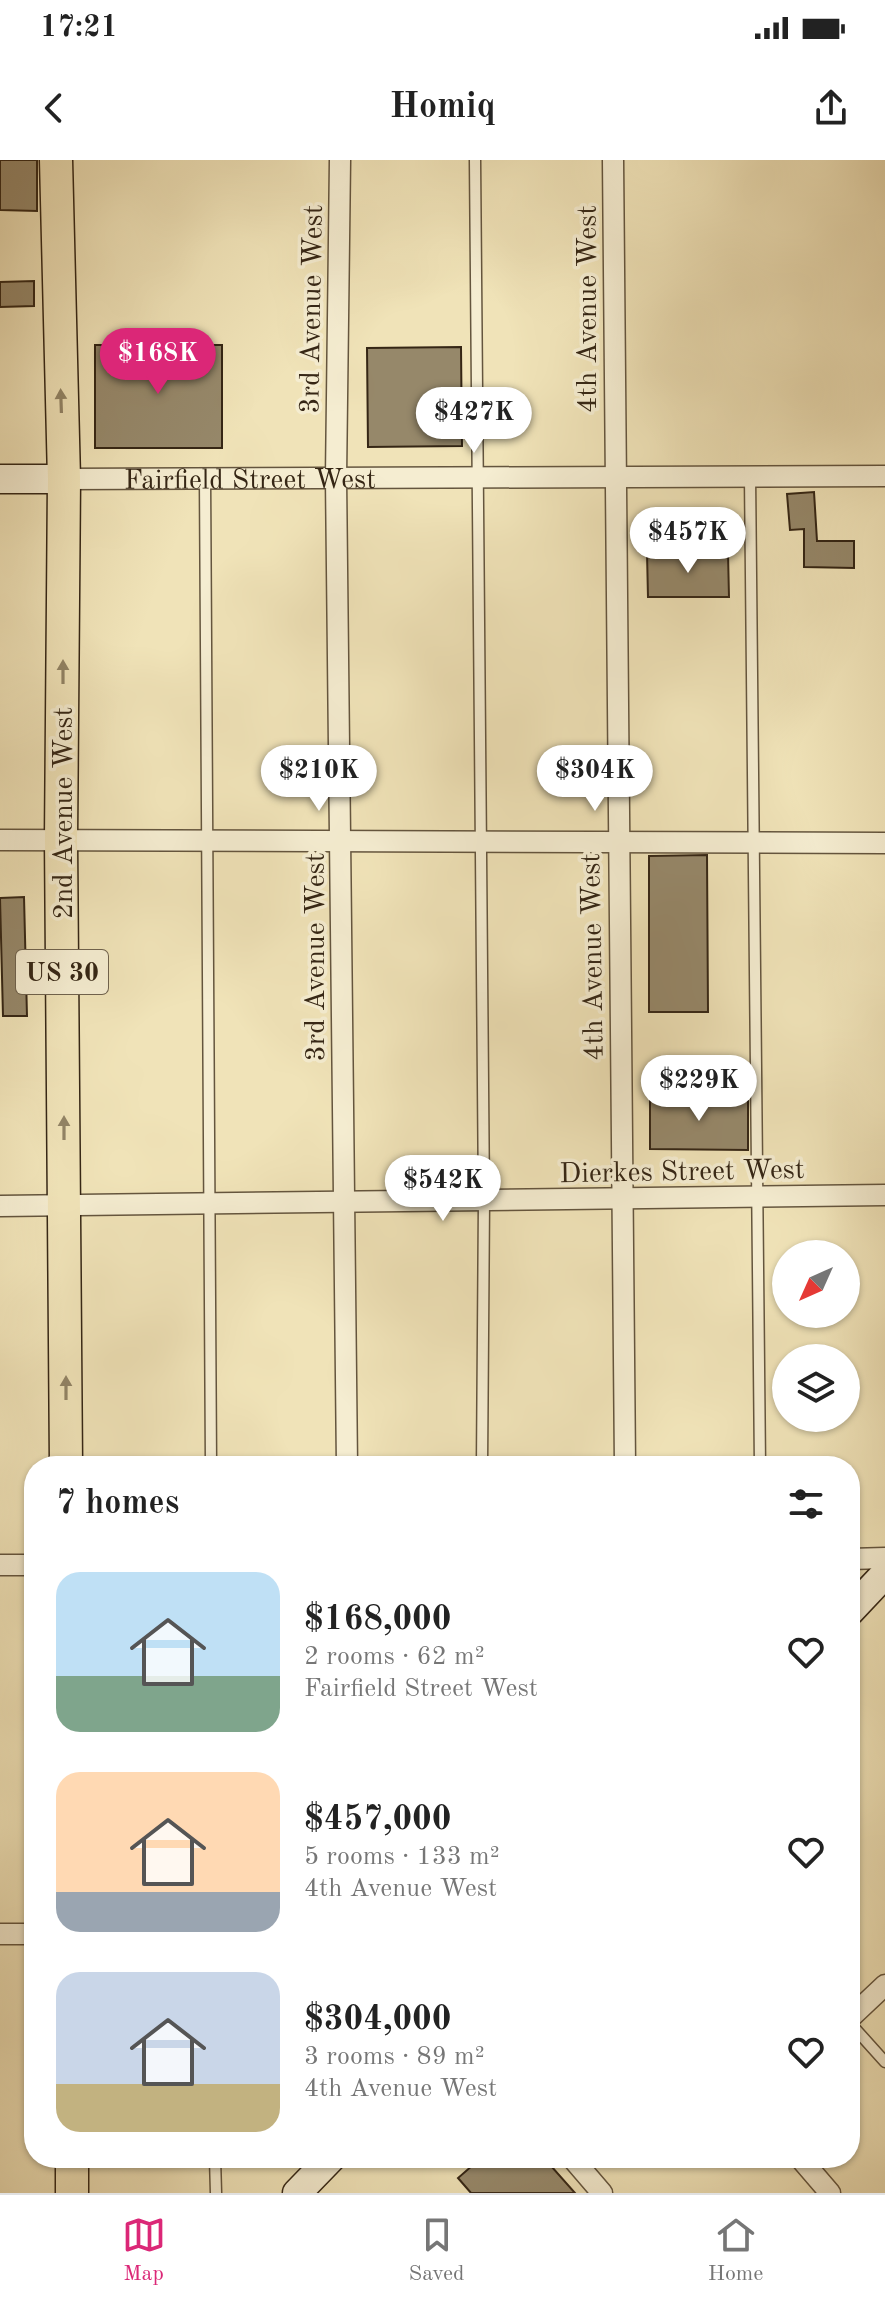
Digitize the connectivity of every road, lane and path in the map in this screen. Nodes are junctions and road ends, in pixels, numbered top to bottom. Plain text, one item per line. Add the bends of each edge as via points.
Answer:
1 (56, 160) edge
2 (340, 160) edge
3 (475, 160) edge
4 (613, 160) edge
5 (750, 476) junction
6 (885, 476) edge
7 (477, 477) junction
8 (615, 477) junction
9 (205, 478) junction
10 (336, 478) junction
11 (0, 479) edge
12 (64, 479) junction
13 (0, 840) edge
14 (61, 840) junction
15 (207, 840) junction
16 (341, 841) junction
17 (478, 841) junction
18 (617, 842) junction
19 (754, 842) junction
20 (885, 843) edge
21 (885, 1195) edge
22 (757, 1197) junction
23 (622, 1198) junction
24 (484, 1200) junction
25 (342, 1202) junction
26 (209, 1204) junction
27 (64, 1205) junction
28 (0, 1206) edge
29 (66, 1456) edge
30 (211, 1456) edge
31 (347, 1456) edge
32 (482, 1456) edge
33 (625, 1456) edge
34 (760, 1456) edge
35 (885, 1558) edge
36 (860, 1559) edge
37 (0, 1565) edge
38 (24, 1565) edge
39 (885, 1574) edge
40 (860, 1600) edge
41 (0, 1934) edge
42 (24, 1934) edge
43 (885, 1985) edge
44 (860, 2010) edge
45 (860, 2032) edge
46 (885, 2062) edge
47 (72, 2168) edge
48 (215, 2168) edge
49 (321, 2168) edge
50 (581, 2168) edge
51 (809, 2168) edge
52 (72, 2193) edge
53 (216, 2193) edge
54 (297, 2193) edge
55 (602, 2193) edge
56 (830, 2193) edge

12 -> 1 main road, 2nd Avenue West / US 30
2 - 10 street, 3rd Avenue West
3 - 7 lane
4 - 8 street, 4th Avenue West
5 - 6 street, Fairfield Street West
5 - 8 street, Fairfield Street West
5 - 19 lane
7 - 8 street, Fairfield Street West
7 - 10 street, Fairfield Street West
7 - 17 lane
8 - 18 street, 4th Avenue West
9 - 10 street, Fairfield Street West
9 - 12 street, Fairfield Street West
9 - 15 lane
10 - 16 street, 3rd Avenue West
11 - 12 main road, Fairfield Street West
14 -> 12 main road, 2nd Avenue West / US 30
13 - 14 street
14 - 15 street
27 -> 14 main road, 2nd Avenue West / US 30
15 - 16 street
15 - 26 lane
16 - 17 street
16 - 25 street, 3rd Avenue West
17 - 18 street
17 - 24 lane
18 - 19 street
18 - 23 street, 4th Avenue West
19 - 20 street
19 - 22 lane
21 - 22 street, Dierkes Street West
22 - 23 street, Dierkes Street West
22 - 34 lane
23 - 24 street, Dierkes Street West
23 - 33 street, 4th Avenue West
24 - 25 street, Dierkes Street West
24 - 32 lane
25 - 26 street, Dierkes Street West
25 - 31 street, 3rd Avenue West
26 - 27 street, Dierkes Street West
26 - 30 lane
27 - 28 street, Dierkes Street West
29 -> 27 main road, 2nd Avenue West / US 30
35 - 36 street
37 - 38 street
39 - 40 main road
41 - 42 street
43 - 44 street
45 - 46 lane
47 - 52 main road
48 - 53 lane
49 - 54 main road
50 - 55 street
51 - 56 street

